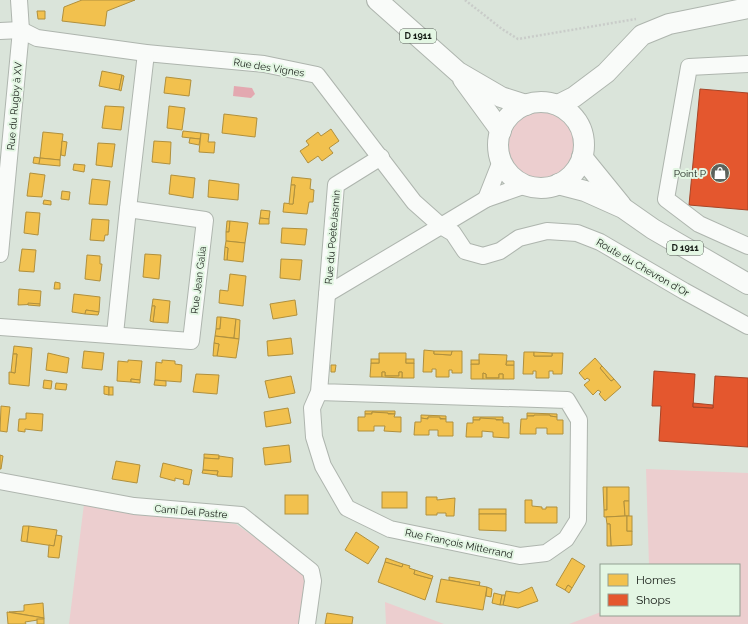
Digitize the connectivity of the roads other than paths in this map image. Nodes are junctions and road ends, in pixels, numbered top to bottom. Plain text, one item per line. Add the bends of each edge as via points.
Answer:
1 (20, 0) edge
2 (377, 0) edge
3 (748, 8) edge
4 (21, 30) junction
5 (0, 31) edge
6 (146, 53) junction
7 (748, 64) edge
8 (458, 72) junction
9 (606, 73) junction
10 (526, 105) junction
11 (558, 105) junction
12 (577, 121) junction
13 (500, 131) junction
14 (582, 157) junction
15 (381, 158) junction
16 (501, 161) junction
17 (558, 184) junction
18 (526, 185) junction
19 (486, 199) junction
20 (623, 208) junction
21 (128, 209) junction
22 (441, 226) junction
23 (748, 246) edge
24 (0, 254) edge
25 (748, 284) edge
26 (327, 294) junction
27 (748, 326) edge
28 (0, 327) edge
29 (115, 334) junction
30 (319, 392) junction
31 (0, 481) edge
32 (307, 624) edge

1 - 4 street, Rue du Rugby à XV
2 - 8 main road, D 1911
3 - 9 main road via 669,24 642,35
4 - 5 street, Rue des Vignes
4 - 6 street, Rue des Vignes via 37,38
4 - 24 street, Rue du Rugby à XV
6 - 15 street, Rue des Vignes via 264,64 317,75
6 - 21 street
7 - 23 street via 689,67 666,199 698,224
8 - 10 main road, D 1911 via 501,97
8 - 13 main road, D 1911
9 - 11 main road via 574,97
9 - 12 main road
10 - 11 main road via 547,102
10 - 13 main road via 515,111
11 - 12 main road
12 - 14 main road via 584,145
13 - 16 main road via 498,141
14 - 17 main road via 569,177
14 - 20 main road, D 1911
15 - 22 street, Rue des Vignes via 414,202
15 - 26 street, Rue du PoèteJasmin via 336,185
16 - 18 main road via 507,171
16 - 19 street
17 - 18 main road via 537,187
17 - 20 main road, D 1911 via 585,191
18 - 19 street
19 - 22 street
20 - 25 main road, D 1911 via 653,229
21 - 29 street
21 - 29 street, Rue Jean Galia via 205,220 191,341
22 - 26 street
22 - 27 street, Route du Chevron d'Or via 453,233 465,251 483,256 500,251 520,238 547,231 577,233 600,242
26 - 30 street, Rue François Mitterrand
28 - 29 street, Rue Jean Galia
30 - 30 street, Rue François Mitterrand via 312,408 314,437 324,466 348,508 390,529 520,556 546,553 566,539 578,520 579,420 567,400
31 - 32 street, Cami Del Pastre via 134,506 241,515 311,571 313,581

